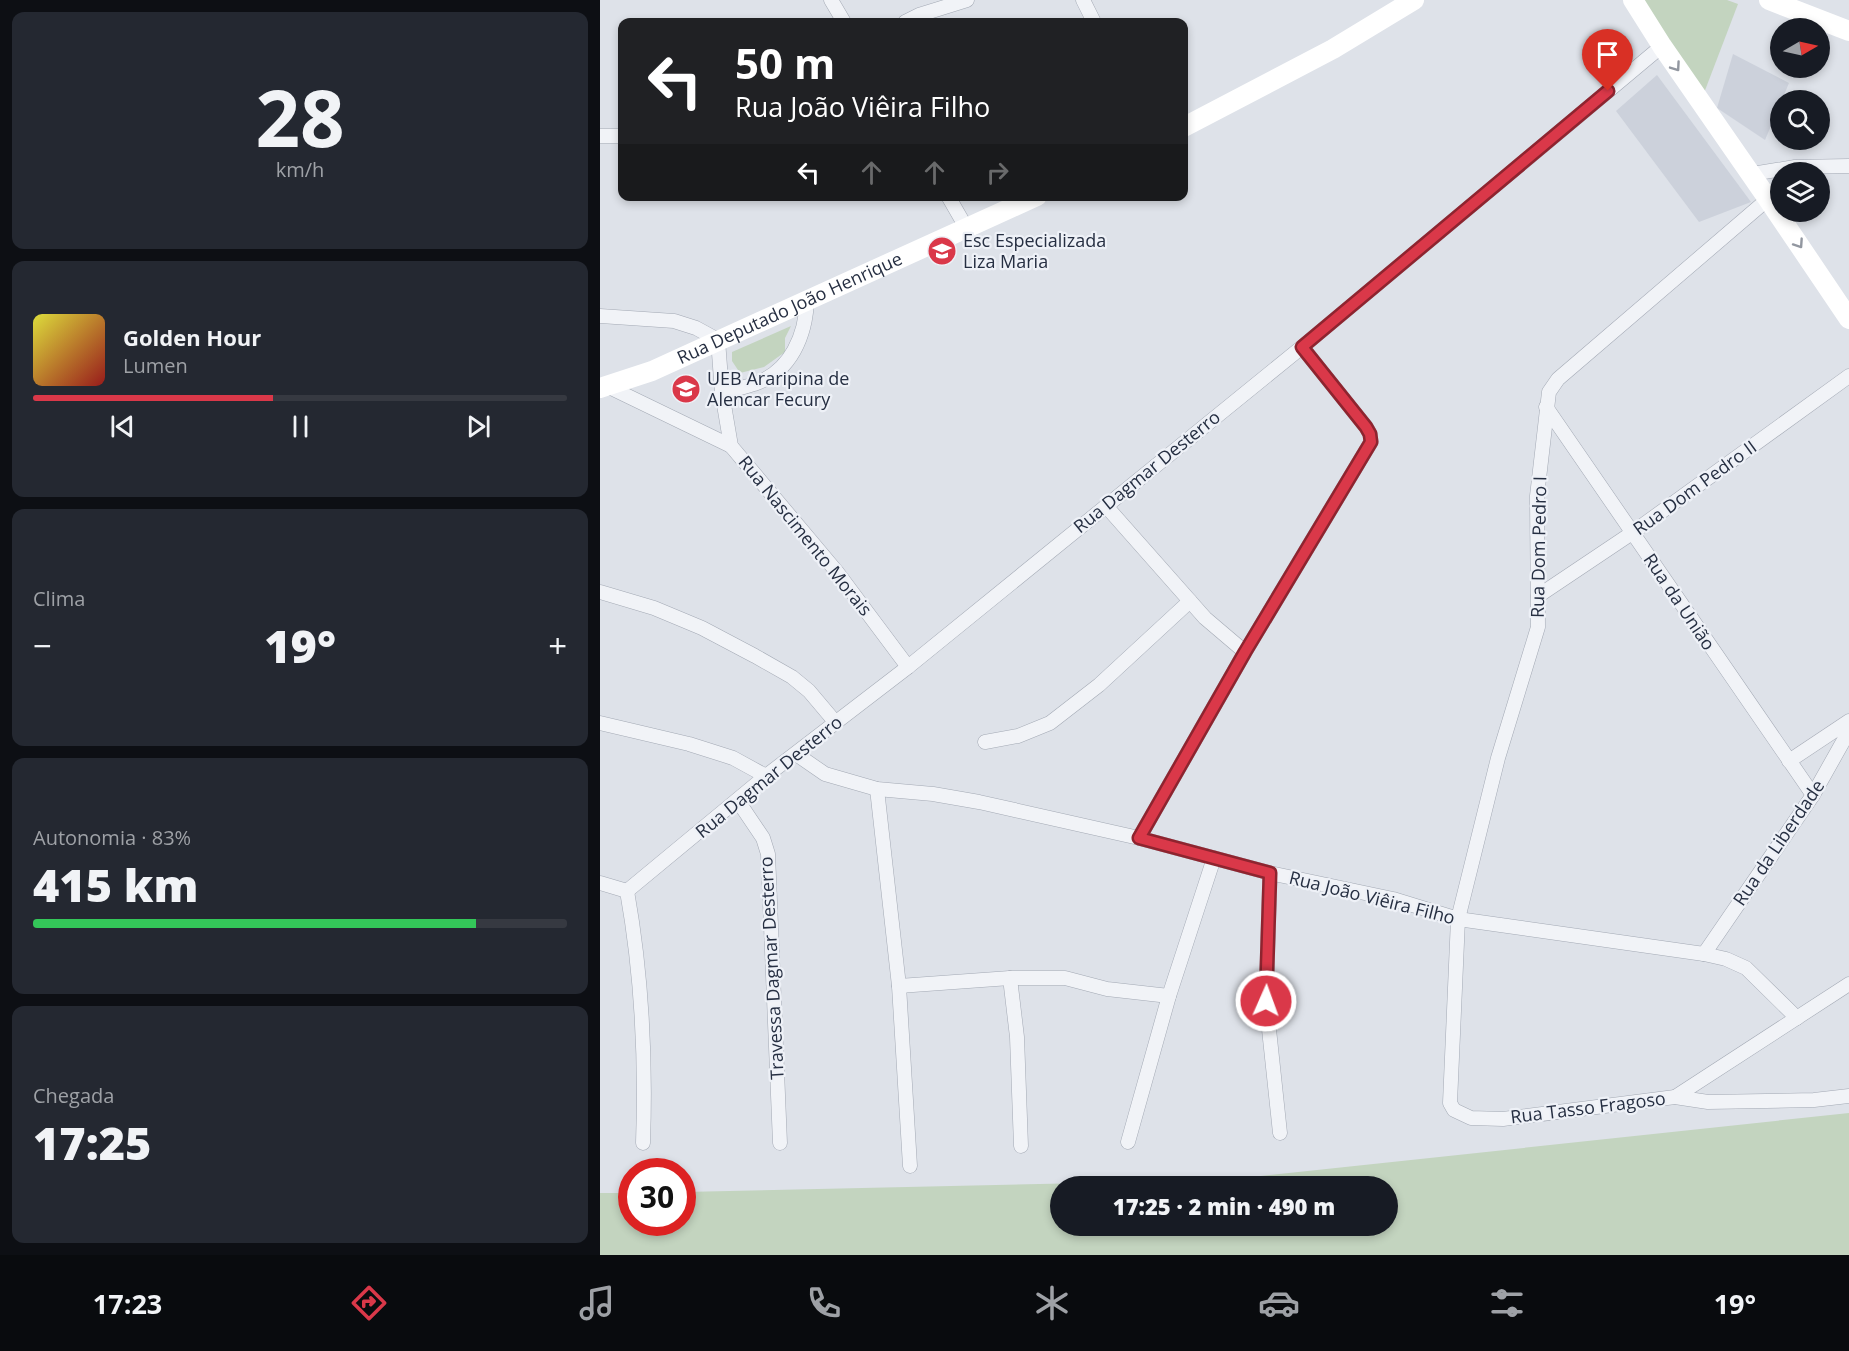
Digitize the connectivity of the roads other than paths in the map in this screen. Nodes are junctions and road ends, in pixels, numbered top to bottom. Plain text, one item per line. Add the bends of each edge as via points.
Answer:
1 (831, 0) edge
2 (967, 0) edge
3 (1083, 0) edge
4 (1633, 0) edge
5 (1769, 0) edge
6 (1407, 2) edge
7 (842, 18) edge
8 (913, 18) edge
9 (1092, 18) edge
10 (1849, 31) edge
11 (1662, 46) junction
12 (1188, 125) edge
13 (600, 136) edge
14 (618, 136) edge
15 (1849, 166) edge
16 (1752, 174) junction
17 (1768, 199) junction
18 (951, 201) edge
19 (1027, 201) edge
20 (968, 229) junction
21 (807, 299) junction
22 (600, 316) edge
23 (1849, 320) edge
24 (718, 340) junction
25 (1302, 347) junction
26 (1849, 376) edge
27 (604, 387) edge
28 (722, 393) junction
29 (1546, 408) junction
30 (731, 446) junction
31 (1106, 506) junction
32 (1632, 533) junction
33 (600, 592) edge
34 (1538, 596) junction
35 (1190, 601) junction
36 (1245, 652) junction
37 (908, 667) junction
38 (1849, 721) edge
39 (600, 723) edge
40 (836, 723) junction
41 (1849, 731) edge
42 (985, 742) dead end
43 (796, 754) junction
44 (1789, 761) junction
45 (766, 776) junction
46 (877, 789) junction
47 (1813, 795) junction
48 (738, 801) junction
49 (1139, 838) junction
50 (1214, 858) junction
51 (1270, 873) junction
52 (600, 883) edge
53 (627, 891) junction
54 (1458, 919) junction
55 (1704, 954) junction
56 (1010, 978) junction
57 (1849, 984) edge
58 (899, 987) junction
59 (1169, 996) junction
60 (1797, 1018) junction
61 (1450, 1092) joint
62 (1849, 1096) edge
63 (1675, 1097) junction
64 (1280, 1133) dead end
65 (1128, 1142) dead end
66 (643, 1143) dead end
67 (780, 1143) dead end
68 (1021, 1146) dead end
69 (910, 1166) dead end

1 - 7 street
2 - 8 street
3 - 9 street
4 - 11 main road
5 - 10 main road
6 - 12 main road via 1333,49
11 -> 16 main road
11 - 25 street, Rua Dagmar Desterro
13 - 14 street
15 - 16 street via 1795,167
16 - 17 main road
17 -> 23 main road
17 - 29 street, Rua Dom Pedro I via 1558,379 1549,392
18 - 20 street
19 - 20 main road, Rua Deputado João Henrique
20 - 21 main road, Rua Deputado João Henrique
21 - 24 main road, Rua Deputado João Henrique
21 - 28 street via 807,319 790,358 756,384
22 - 24 street via 674,321
24 - 27 main road, Rua Deputado João Henrique via 652,371
24 - 28 street, Rua Nascimento Morais
25 - 31 street, Rua Dagmar Desterro
25 - 36 street via 1366,427 1371,442
26 - 32 street, Rua Dom Pedro II
27 - 30 street, Rua Deputado João Henrique
28 - 30 street, Rua Nascimento Morais
29 - 32 street, Rua da União
29 - 34 street, Rua Dom Pedro I via 1537,496
30 - 37 street, Rua Nascimento Morais via 837,572
31 - 35 street
31 - 37 street, Rua Dagmar Desterro
32 - 34 street, Rua Dom Pedro II
32 - 44 street, Rua da União
33 - 40 street via 654,608 755,656 809,691
34 - 54 street, Rua Dom Pedro I via 1538,627 1498,758
35 - 36 street
35 - 42 street via 1099,685 1050,723 1018,736
36 - 49 street
37 - 40 street, Rua Dagmar Desterro
38 - 44 street, Rua da Liberdade
39 - 45 street via 733,758
40 - 43 street, Rua Dagmar Desterro
41 - 47 street, Rua da Liberdade
43 - 45 street, Rua Dagmar Desterro
43 - 46 street, Rua João Viêira Filho via 825,774
44 - 47 street, Rua da União
45 - 48 street, Rua Dagmar Desterro
46 - 49 street, Rua João Viêira Filho via 980,802
46 - 58 street
47 - 55 street, Rua da Liberdade
48 - 53 street, Rua Dagmar Desterro
48 - 67 street, Travessa Dagmar Desterro via 760,832 768,854
49 - 50 street, Rua João Viêira Filho
50 - 51 street, Rua João Viêira Filho
50 - 59 street
51 - 54 street, Rua João Viêira Filho via 1393,899
51 - 64 street via 1266,1001
52 - 53 street
53 - 66 street via 644,1026
54 - 55 street, Rua João Viêira Filho
54 - 61 street, Rua Dom Pedro I
55 - 60 street, Rua João Viêira Filho via 1746,969
56 - 58 street
56 - 59 street via 1065,978 1107,989
56 - 68 street via 1017,1037
57 - 60 street
58 - 69 street
59 - 65 street
60 - 63 street
61 - 63 street, Rua Tasso Fragoso via 1450,1102 1461,1115 1503,1119
62 - 63 street, Rua Tasso Fragoso via 1708,1102

